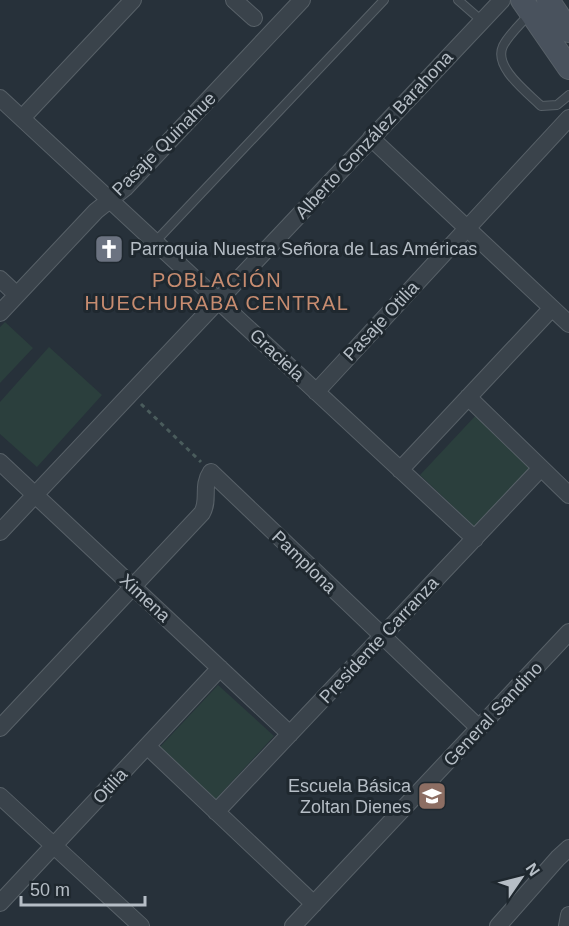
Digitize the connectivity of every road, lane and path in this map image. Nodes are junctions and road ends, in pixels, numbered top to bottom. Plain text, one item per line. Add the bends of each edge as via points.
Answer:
1 (133, 0) edge
2 (234, 0) edge
3 (302, 0) edge
4 (384, 0) edge
5 (459, 0) edge
6 (502, 0) edge
7 (533, 4) edge
8 (254, 18) dead end
9 (482, 21) junction
10 (569, 31) edge
11 (569, 68) edge
12 (569, 95) edge
13 (0, 98) edge
14 (22, 118) junction
15 (569, 118) edge
16 (371, 138) junction
17 (109, 200) junction
18 (467, 228) junction
19 (155, 242) junction
20 (0, 279) edge
21 (17, 295) junction
22 (219, 301) junction
23 (552, 308) junction
24 (0, 314) edge
25 (569, 324) edge
26 (316, 392) junction
27 (131, 394) junction
28 (468, 397) junction
29 (0, 462) edge
30 (542, 468) junction
31 (400, 470) junction
32 (211, 472) junction
33 (35, 495) junction
34 (569, 495) edge
35 (0, 532) edge
36 (475, 539) junction
37 (133, 586) junction
38 (569, 632) edge
39 (383, 636) junction
40 (220, 668) junction
41 (0, 728) edge
42 (479, 728) junction
43 (290, 734) junction
44 (147, 746) junction
45 (0, 795) edge
46 (216, 812) junction
47 (54, 846) junction
48 (569, 848) edge
49 (0, 903) edge
50 (314, 904) junction
51 (569, 915) edge
52 (141, 926) edge
53 (293, 926) edge
54 (498, 926) edge
55 (567, 926) edge

1 - 14 street
2 - 8 street
3 - 17 street, Pasaje Quinahue via 125,188
4 - 19 lane
5 - 9 lane
6 - 9 street, Alberto González Barahona
7 - 10 main road
7 - 11 main road
7 - 12 lane via 503,46 501,57 507,72 541,106 557,105
9 - 16 street, Alberto González Barahona
13 - 14 street, Graciela
14 - 17 street, Graciela
15 - 18 street, Pasaje Otilia
16 - 18 street
16 - 22 street, Alberto González Barahona
17 - 19 street, Graciela
17 - 21 street, Pasaje Quinahue
18 - 23 street
18 - 26 street, Pasaje Otilia
19 - 22 street, Graciela
20 - 21 street
21 - 24 street, Pasaje Quinahue
22 - 26 street, Graciela
22 - 27 street, Alberto González Barahona
23 - 25 street
23 - 28 street
26 - 31 street, Graciela
27 - 32 path
27 - 33 street, Alberto González Barahona
28 - 30 street
28 - 31 street
29 - 33 street, Ximena
30 - 34 street
30 - 36 street, Presidente Carranza
31 - 36 street, Graciela
32 - 37 street via 205,484 202,513
32 - 39 street, Pamplona
33 - 35 street, Alberto González Barahona
33 - 37 street, Ximena
36 - 39 street, Presidente Carranza
37 - 40 street, Ximena
37 - 41 street
38 - 42 street, General Sandino
39 - 42 street, Pamplona
39 - 43 street, Presidente Carranza
40 - 43 street, Ximena
40 - 44 street, Otilia
42 - 50 street, General Sandino
43 - 46 street, Presidente Carranza
44 - 46 street
44 - 47 street, Otilia
45 - 47 street
46 - 50 street
47 - 49 street, Otilia
47 - 52 street
48 - 54 street
50 - 53 street, General Sandino
51 - 55 street

